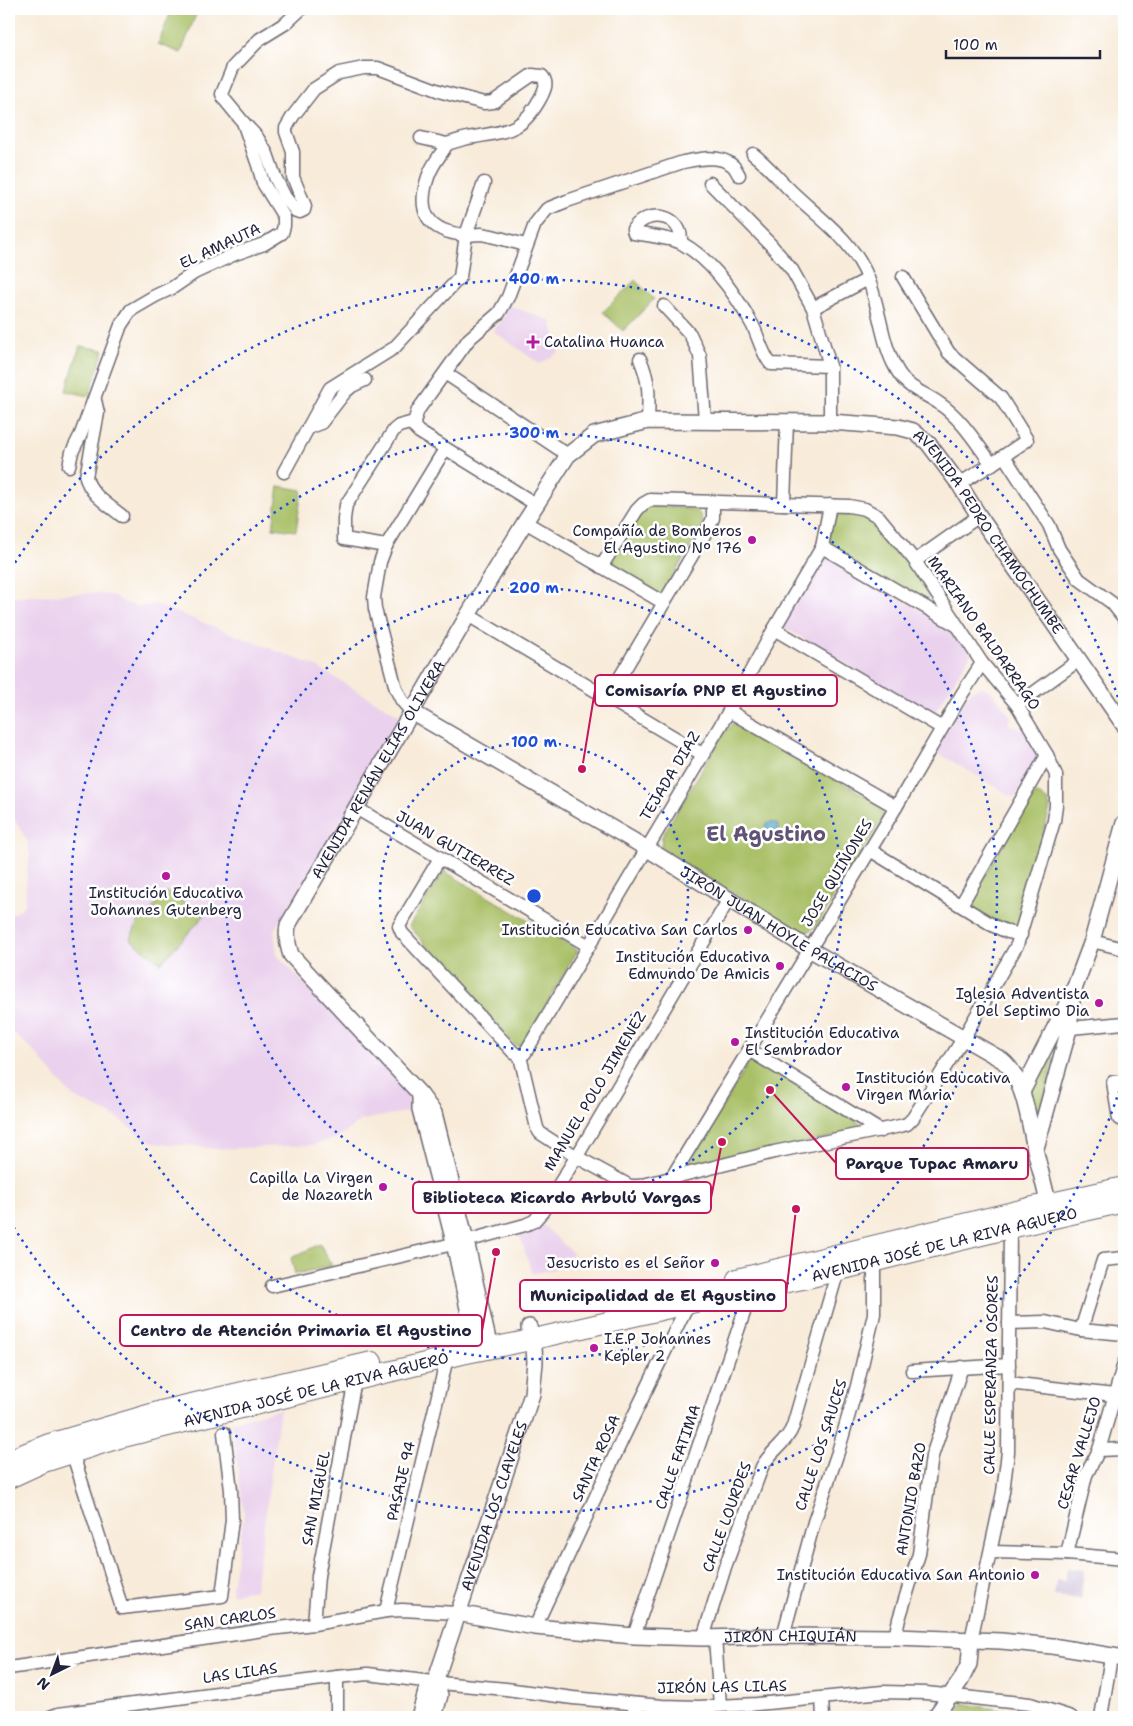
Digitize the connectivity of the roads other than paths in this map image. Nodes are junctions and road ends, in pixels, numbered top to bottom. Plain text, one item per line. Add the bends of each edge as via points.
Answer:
1 (300, 9) edge
2 (243, 122) junction
3 (422, 138) dead end
4 (447, 144) junction
5 (753, 154) dead end
6 (739, 175) dead end
7 (484, 183) dead end
8 (710, 183) dead end
9 (466, 235) junction
10 (681, 242) dead end
11 (526, 245) junction
12 (903, 277) dead end
13 (868, 279) junction
14 (664, 306) dead end
15 (813, 308) junction
16 (640, 359) dead end
17 (830, 366) junction
18 (445, 373) junction
19 (365, 380) dead end
20 (330, 388) junction
21 (342, 396) junction
22 (94, 398) junction
23 (705, 420) junction
24 (648, 421) junction
25 (414, 422) junction
26 (787, 422) junction
27 (830, 422) junction
28 (308, 428) junction
29 (594, 435) joint
30 (446, 449) junction
31 (568, 455) junction
32 (1004, 456) junction
33 (992, 464) junction
34 (69, 466) dead end
35 (284, 472) dead end
36 (959, 484) junction
37 (713, 501) junction
38 (784, 504) junction
39 (536, 505) junction
40 (830, 505) junction
41 (122, 516) dead end
42 (980, 516) junction
43 (525, 522) junction
44 (386, 546) junction
45 (822, 547) junction
46 (915, 561) junction
47 (601, 567) junction
48 (664, 603) junction
49 (468, 615) junction
50 (1124, 618) edge
51 (959, 626) junction
52 (774, 628) junction
53 (1079, 660) junction
54 (982, 663) junction
55 (608, 699) junction
56 (1016, 705) junction
57 (729, 711) junction
58 (412, 712) junction
59 (1124, 725) edge
60 (942, 728) junction
61 (702, 754) junction
62 (1047, 755) junction
63 (896, 807) junction
64 (356, 808) junction
65 (1124, 823) edge
66 (646, 848) junction
67 (870, 850) junction
68 (440, 858) junction
69 (1118, 869) edge
70 (729, 899) junction
71 (961, 905) junction
72 (1021, 935) junction
73 (1092, 941) junction
74 (589, 946) junction
75 (809, 949) junction
76 (1124, 949) edge
77 (1124, 1023) edge
78 (1062, 1029) junction
79 (964, 1037) junction
80 (750, 1050) junction
81 (1043, 1052) junction
82 (520, 1056) junction
83 (1060, 1061) junction
84 (1124, 1081) edge
85 (1022, 1092) junction
86 (1124, 1118) edge
87 (881, 1131) junction
88 (1036, 1150) junction
89 (577, 1156) junction
90 (672, 1177) junction
91 (1124, 1187) edge
92 (1124, 1202) edge
93 (1050, 1211) junction
94 (1010, 1228) junction
95 (461, 1242) junction
96 (1124, 1258) edge
97 (874, 1261) junction
98 (838, 1270) junction
99 (272, 1286) dead end
100 (752, 1289) junction
101 (688, 1304) junction
102 (1009, 1323) junction
103 (1080, 1330) junction
104 (530, 1334) junction
105 (1124, 1334) edge
106 (482, 1344) junction
107 (447, 1358) junction
108 (405, 1361) junction
109 (1124, 1363) edge
110 (1009, 1364) junction
111 (962, 1367) junction
112 (912, 1371) dead end
113 (355, 1380) junction
114 (1009, 1383) junction
115 (1114, 1395) junction
116 (224, 1433) dead end
117 (1124, 1449) edge
118 (1098, 1450) junction
119 (72, 1452) junction
120 (9, 1460) edge
121 (9, 1478) edge
122 (991, 1552) junction
123 (1067, 1554) junction
124 (1124, 1559) edge
125 (386, 1611) junction
126 (457, 1613) junction
127 (314, 1624) junction
128 (535, 1627) junction
129 (634, 1636) junction
130 (783, 1636) junction
131 (896, 1637) junction
132 (709, 1638) junction
133 (971, 1640) junction
134 (1118, 1658) edge
135 (9, 1668) edge
136 (337, 1677) junction
137 (434, 1682) junction
138 (950, 1695) junction
139 (822, 1699) junction
140 (637, 1704) junction
141 (757, 1704) junction
142 (720, 1705) junction
143 (699, 1712) edge
144 (50, 1717) edge
145 (337, 1717) edge
146 (419, 1717) edge
147 (434, 1717) edge
148 (633, 1717) edge
149 (758, 1717) edge
150 (823, 1717) edge
151 (935, 1717) edge
152 (1071, 1717) edge
153 (1101, 1717) edge

1 - 2 street, EL AMAUTA via 286,23 260,39 233,66 222,94
2 - 4 street via 257,137 285,197 300,212 305,206 293,177 293,152 286,128 314,89 339,73 378,68 442,92 484,103 493,102 532,75 545,79 545,89 539,100 525,119 512,128
2 - 22 street, EL AMAUTA via 262,183 284,216 282,232 264,244 194,273 131,310 121,325
3 - 4 street
4 - 9 street via 428,178 423,206 430,221 444,231
5 - 13 street via 845,240
6 - 11 street via 733,165 721,159 683,162 547,209 535,224
7 - 9 street
8 - 15 street via 787,264
9 - 11 street via 481,234
9 - 20 street via 460,276 394,348
10 - 17 street via 709,263 730,290 758,335 767,360 777,365
11 - 18 street via 500,313 469,339
12 - 32 street via 949,354 1001,398 1027,440
13 - 15 street
13 - 33 street via 884,340 902,378 920,394 940,403 960,421
14 - 23 street via 690,334 700,356
15 - 17 street
16 - 24 street via 649,394
17 - 27 street
18 - 25 street via 418,410
18 - 31 street
19 - 21 street
20 - 21 street
20 - 28 street
21 - 28 street via 326,419
22 - 34 street, EL AMAUTA
22 - 41 street via 98,413 86,477 99,498
23 - 24 street, AVENIDA PEDRO CHAMOCHUMBE
23 - 26 street, AVENIDA PEDRO CHAMOCHUMBE
24 - 29 street, AVENIDA PEDRO CHAMOCHUMBE
25 - 30 street via 419,432
25 - 44 street via 394,430 346,505 344,538
26 - 27 street, AVENIDA PEDRO CHAMOCHUMBE
26 - 38 street
27 - 36 street, AVENIDA PEDRO CHAMOCHUMBE via 913,431 928,443
28 - 35 street
29 - 31 street, AVENIDA RENÁN ELÍAS OLIVERA
30 - 39 street
30 - 44 street
31 - 39 street, AVENIDA RENÁN ELÍAS OLIVERA
32 - 33 street
32 - 50 street via 1079,579 1112,603
33 - 36 street
36 - 42 street, AVENIDA PEDRO CHAMOCHUMBE
37 - 38 street, MARIANO BALDARRAGO
37 - 47 street, MARIANO BALDARRAGO via 656,499 645,502
37 - 48 street via 710,525
38 - 40 street, MARIANO BALDARRAGO
39 - 43 street, AVENIDA RENÁN ELÍAS OLIVERA
40 - 45 street, TEJADA DIAZ
40 - 46 street, MARIANO BALDARRAGO via 865,509 879,517
42 - 46 street
42 - 53 street, AVENIDA PEDRO CHAMOCHUMBE
43 - 47 street
43 - 49 street, AVENIDA RENÁN ELÍAS OLIVERA
44 - 58 street via 374,597 396,689
45 - 51 street
45 - 52 street, TEJADA DIAZ
46 - 51 street, MARIANO BALDARRAGO
47 - 48 street
48 - 55 street
49 - 55 street
49 - 58 street, AVENIDA RENÁN ELÍAS OLIVERA
51 - 54 street, MARIANO BALDARRAGO
52 - 57 street, TEJADA DIAZ
52 - 60 street
53 - 56 street
53 - 59 street, AVENIDA PEDRO CHAMOCHUMBE
54 - 56 street, MARIANO BALDARRAGO
54 - 60 street, JOSE QUIÑONES
55 - 61 street
56 - 62 street, MARIANO BALDARRAGO
57 - 61 street, TEJADA DIAZ
57 - 63 street
58 - 64 street, AVENIDA RENÁN ELÍAS OLIVERA
58 - 66 street, JIRÓN JUAN HOYLE PALACIOS
60 - 63 street, JOSE QUIÑONES
61 - 66 street, TEJADA DIAZ
62 - 71 street
62 - 72 street, MARIANO BALDARRAGO via 1056,775 1055,813
63 - 67 street, JOSE QUIÑONES
64 - 68 street, JUAN GUTIERREZ
64 - 95 street, AVENIDA RENÁN ELÍAS OLIVERA via 288,925 287,944 290,955 434,1113 440,1160
65 - 69 street
66 - 70 street, JIRÓN JUAN HOYLE PALACIOS
66 - 74 street, TEJADA DIAZ
67 - 71 street
67 - 75 street, JOSE QUIÑONES
68 - 74 street, JUAN GUTIERREZ
68 - 82 street via 399,926 455,991
69 - 73 street
70 - 75 street, JIRÓN JUAN HOYLE PALACIOS
70 - 89 street, MANUEL POLO JIMENEZ
71 - 72 street via 994,926
72 - 79 street, MARIANO BALDARRAGO
73 - 76 street
73 - 78 street
74 - 82 street, TEJADA DIAZ via 525,1053
75 - 79 street, JIRÓN JUAN HOYLE PALACIOS
75 - 80 street, JOSE QUIÑONES
77 - 78 street
78 - 81 street
78 - 83 street
79 - 85 street, JIRÓN JUAN HOYLE PALACIOS via 1009,1065
79 - 87 street, MARIANO BALDARRAGO via 913,1118 907,1124
80 - 87 street
80 - 90 street, JOSE QUIÑONES
81 - 83 street via 1052,1052
81 - 85 street
82 - 89 street, MARIANO BALDARRAGO via 537,1128 544,1136
83 - 88 street
84 - 86 street via 1113,1082 1119,1119
85 - 88 street, JIRÓN JUAN HOYLE PALACIOS
87 - 90 street, MARIANO BALDARRAGO
88 - 93 street, JIRÓN JUAN HOYLE PALACIOS
89 - 90 street, MARIANO BALDARRAGO via 630,1186
89 - 95 street, MANUEL POLO JIMENEZ via 534,1221
91 - 93 main road, AVENIDA JOSÉ DE LA RIVA AGUERO
92 - 93 main road, AVENIDA JOSÉ DE LA RIVA AGUERO
93 - 94 main road, AVENIDA JOSÉ DE LA RIVA AGUERO
93 - 104 main road, AVENIDA JOSÉ DE LA RIVA AGUERO
94 - 97 main road, AVENIDA JOSÉ DE LA RIVA AGUERO
94 - 102 street, CALLE ESPERANZA OSORES
95 - 99 street, MANUEL POLO JIMENEZ
95 - 106 street, AVENIDA RENÁN ELÍAS OLIVERA
96 - 103 street via 1103,1260
97 - 98 main road, AVENIDA JOSÉ DE LA RIVA AGUERO
97 - 130 street, CALLE LOS SAUCES via 874,1314 858,1386 814,1522
98 - 100 main road, AVENIDA JOSÉ DE LA RIVA AGUERO
98 - 132 street, CALLE LOURDES via 793,1426 762,1467 726,1566
100 - 101 main road, AVENIDA JOSÉ DE LA RIVA AGUERO
100 - 129 street, CALLE FATIMA
101 - 104 main road, AVENIDA JOSÉ DE LA RIVA AGUERO
101 - 128 street, SANTA ROSA
102 - 103 street via 1045,1322
102 - 110 street, CALLE ESPERANZA OSORES
103 - 105 street
104 - 106 main road, AVENIDA JOSÉ DE LA RIVA AGUERO
104 - 126 street, AVENIDA LOS CLAVELES via 535,1362 532,1394
106 - 107 main road, AVENIDA JOSÉ DE LA RIVA AGUERO
106 - 108 main road, AVENIDA JOSÉ DE LA RIVA AGUERO
107 - 108 main road, AVENIDA JOSÉ DE LA RIVA AGUERO
107 - 125 street, PASAJE 94
108 - 113 main road, AVENIDA JOSÉ DE LA RIVA AGUERO
108 - 120 main road, AVENIDA JOSÉ DE LA RIVA AGUERO via 294,1379 161,1411 49,1444
109 - 115 street, CESAR VALLEJO
110 - 111 street
110 - 114 street, CALLE ESPERANZA OSORES
111 - 112 street
111 - 131 street, ANTONIO BAZO via 932,1456 919,1554
113 - 119 main road, AVENIDA JOSÉ DE LA RIVA AGUERO
113 - 127 street, SAN MIGUEL via 318,1576
114 - 115 street
114 - 122 street, CALLE ESPERANZA OSORES via 1008,1452
115 - 118 street, CESAR VALLEJO
116 - 119 street via 232,1520 222,1596 158,1604 122,1608
117 - 118 street
118 - 123 street, CESAR VALLEJO via 1086,1475
119 - 121 main road, AVENIDA JOSÉ DE LA RIVA AGUERO
122 - 123 street
122 - 133 street, CALLE ESPERANZA OSORES
123 - 124 street
125 - 126 street, SAN CARLOS
125 - 127 street, SAN CARLOS
126 - 128 street, JIRÓN CHIQUIÁN
126 - 137 street, AVENIDA LOS CLAVELES
127 - 135 street, SAN CARLOS
128 - 129 street, JIRÓN CHIQUIÁN
129 - 132 street, JIRÓN CHIQUIÁN
130 - 131 street, JIRÓN CHIQUIÁN
130 - 132 street, JIRÓN CHIQUIÁN
131 - 133 street, JIRÓN CHIQUIÁN
132 - 142 street, CALLE LOURDES
133 - 134 street, JIRÓN CHIQUIÁN via 1052,1646
133 - 138 street via 969,1664
134 - 153 street
136 - 137 street, LAS LILAS via 368,1674
136 - 144 street, LAS LILAS
136 - 145 street
137 - 140 street, JIRÓN LAS LILAS
137 - 146 street, AVENIDA LOS CLAVELES via 426,1692
137 - 147 street, AVENIDA LOS CLAVELES via 440,1695
138 - 139 street, JIRÓN LAS LILAS via 883,1692
138 - 151 street
138 - 152 street, JIRÓN LAS LILAS via 1030,1704
139 - 141 street, JIRÓN LAS LILAS
139 - 150 street
140 - 143 street, JIRÓN LAS LILAS
140 - 148 street
141 - 142 street, JIRÓN LAS LILAS
141 - 149 street
142 - 143 street, JIRÓN LAS LILAS

